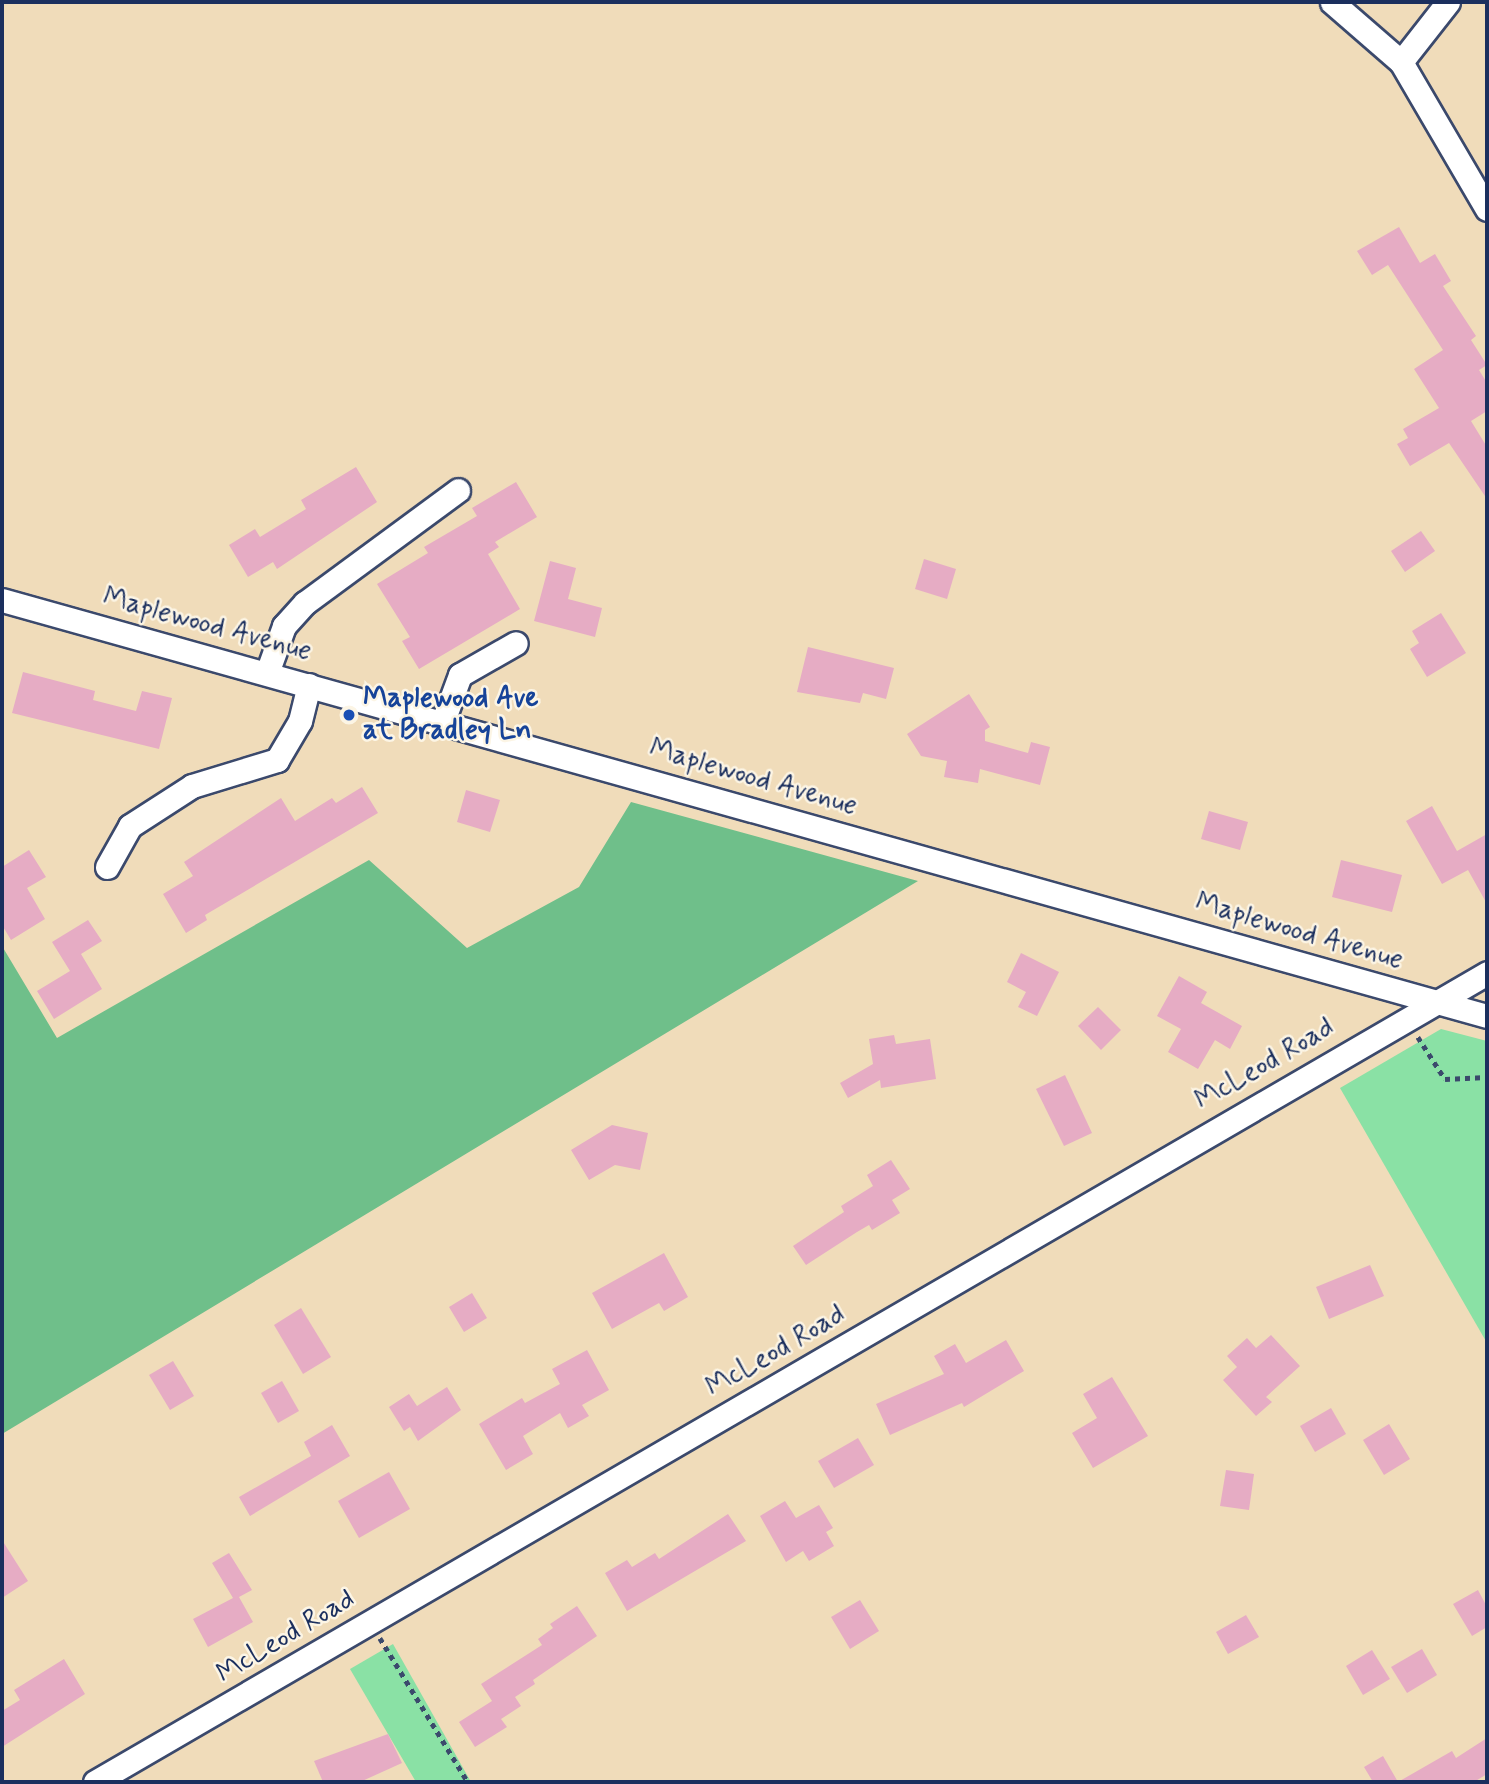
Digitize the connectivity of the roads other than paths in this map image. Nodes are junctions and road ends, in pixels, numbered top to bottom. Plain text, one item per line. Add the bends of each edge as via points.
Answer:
1 (1448, 2) edge
2 (1331, 3) edge
3 (1401, 62) junction
4 (1487, 209) edge
5 (458, 490) dead end
6 (2, 600) edge
7 (516, 643) dead end
8 (267, 673) junction
9 (309, 685) junction
10 (443, 721) junction
11 (107, 867) dead end
12 (1487, 973) edge
13 (1439, 1003) junction
14 (1487, 1016) edge
15 (94, 1782) edge

1 - 3 street
2 - 3 street
3 - 4 street
5 - 8 street via 305,603 284,626
6 - 8 street, Maplewood Avenue
7 - 10 street via 460,676
8 - 9 street, Maplewood Avenue
9 - 10 street, Maplewood Avenue
9 - 11 street via 300,721 277,760 192,786 131,826
10 - 13 street, Maplewood Avenue
12 - 13 street, McLeod Road
13 - 14 street, Maplewood Avenue
13 - 15 street, McLeod Road via 1401,1020

